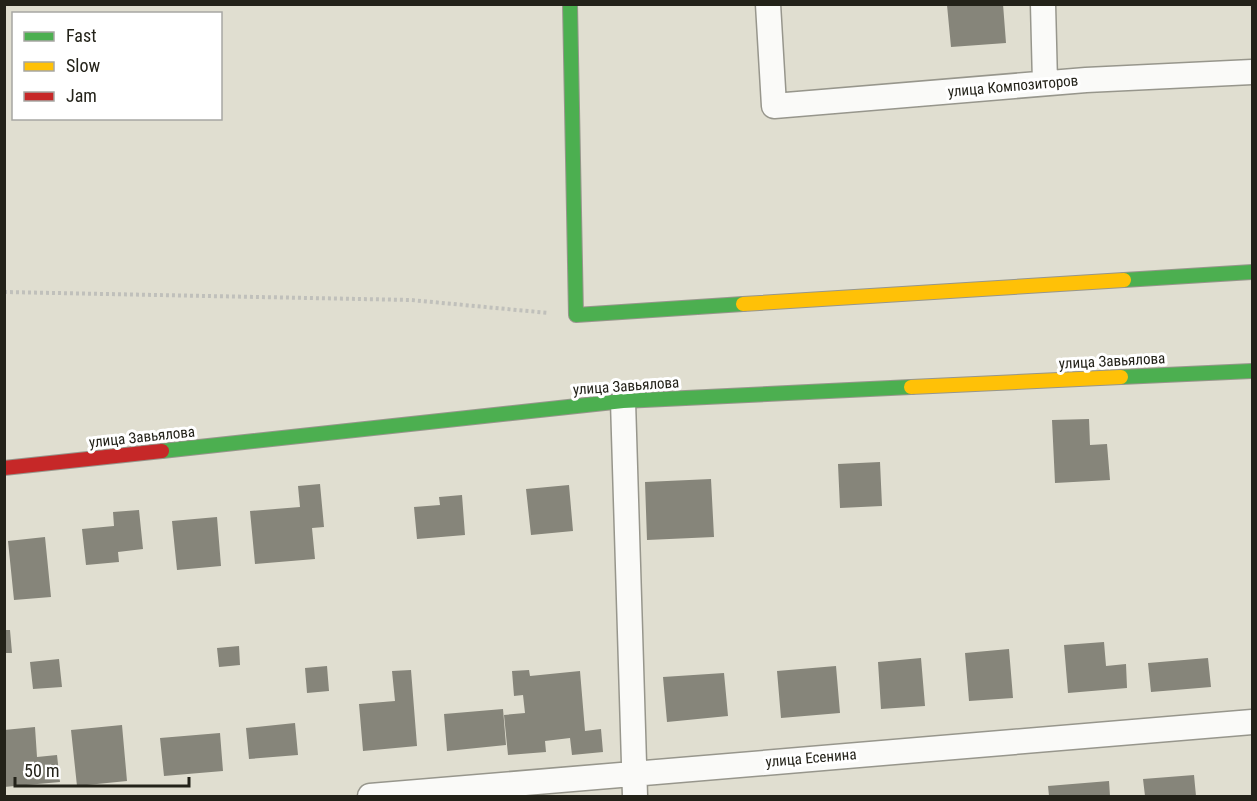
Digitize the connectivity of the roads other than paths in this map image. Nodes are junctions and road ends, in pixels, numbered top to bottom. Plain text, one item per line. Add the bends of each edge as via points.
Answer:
1 (570, 4) edge
2 (768, 4) edge
3 (1042, 4) edge
4 (1252, 72) edge
5 (1045, 83) junction
6 (1252, 272) edge
7 (1252, 371) edge
8 (623, 401) junction
9 (4, 468) edge
10 (1252, 722) edge
11 (634, 772) junction
12 (370, 796) edge
13 (635, 796) edge

1 - 6 street via 576,315
2 - 5 street, улица Композиторов via 774,106
3 - 5 street
4 - 5 street, улица Композиторов
7 - 8 street, улица Завьялова
8 - 9 street, улица Завьялова
8 - 11 street
10 - 11 street, улица Есенина
11 - 12 street, улица Есенина
11 - 13 street

